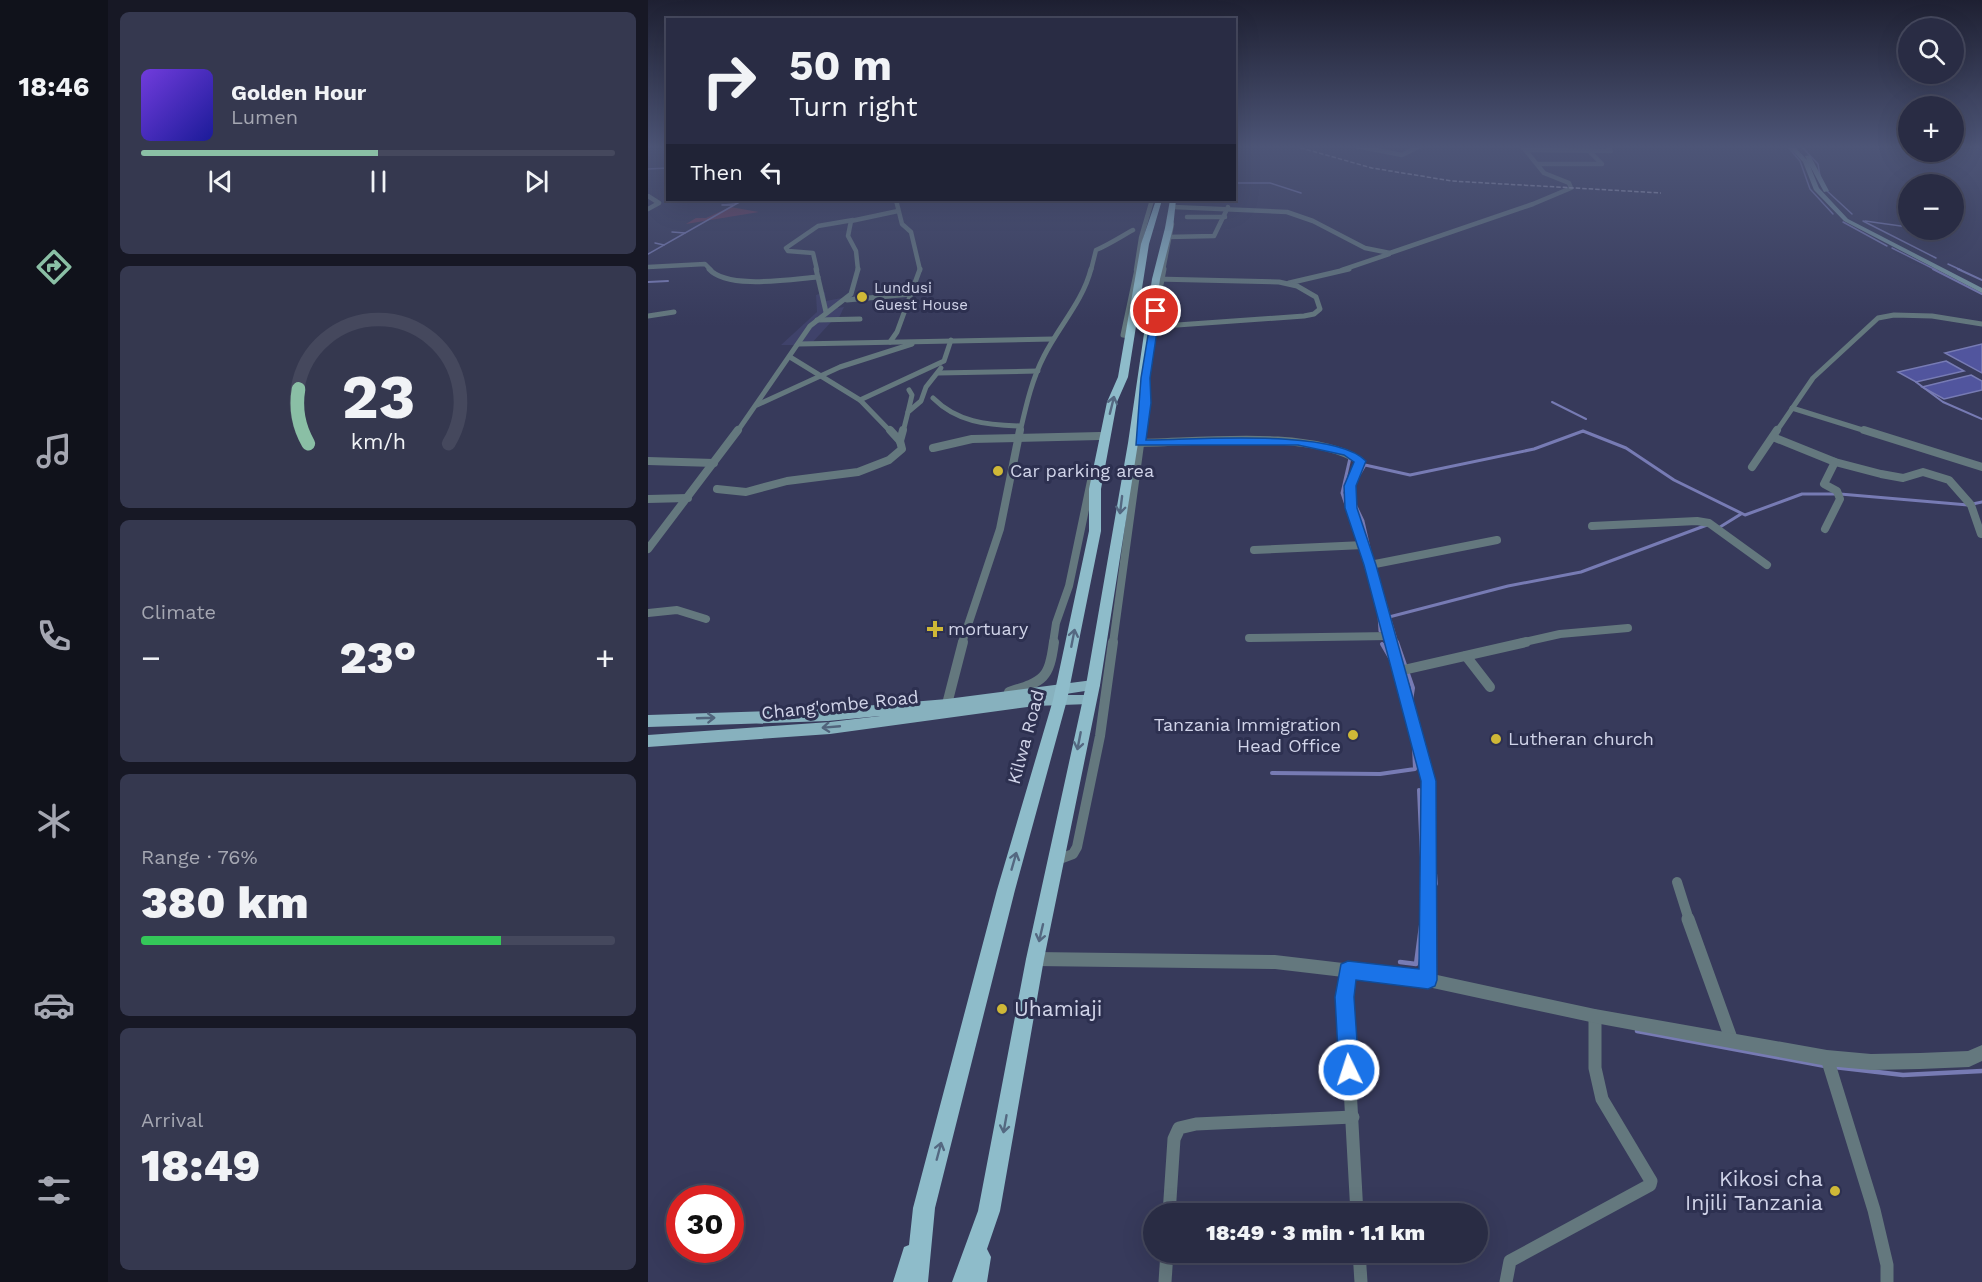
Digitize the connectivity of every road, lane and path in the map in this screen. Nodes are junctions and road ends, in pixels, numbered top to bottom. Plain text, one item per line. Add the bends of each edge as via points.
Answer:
1 (897, 206) edge
2 (1150, 206) edge
3 (1157, 206) edge
4 (1174, 206) edge
5 (1207, 206) edge
6 (1528, 206) edge
7 (1832, 206) edge
8 (1840, 206) edge
9 (1228, 207) junction
10 (898, 211) junction
11 (1187, 217) dead end
12 (1225, 217) junction
13 (853, 219) junction
14 (1133, 230) dead end
15 (1169, 237) junction
16 (1399, 250) junction
17 (648, 267) edge
18 (818, 277) junction
19 (1159, 279) junction
20 (1286, 284) junction
21 (1982, 286) edge
22 (1982, 291) edge
23 (911, 294) junction
24 (847, 300) junction
25 (674, 312) dead end
26 (826, 312) junction
27 (648, 316) edge
28 (860, 319) dead end
29 (817, 320) junction
30 (1982, 324) edge
31 (1151, 327) junction
32 (1130, 336) junction
33 (1053, 339) junction
34 (951, 340) junction
35 (890, 342) junction
36 (920, 342) junction
37 (798, 344) junction
38 (790, 357) junction
39 (944, 361) junction
40 (1038, 371) junction
41 (938, 373) junction
42 (819, 375) junction
43 (909, 390) dead end
44 (933, 398) dead end
45 (860, 400) junction
46 (756, 405) junction
47 (1792, 408) junction
48 (908, 412) junction
49 (1020, 426) junction
50 (1106, 436) junction
51 (1773, 437) junction
52 (1017, 438) junction
53 (900, 441) junction
54 (1136, 443) junction
55 (933, 448) dead end
56 (648, 461) edge
57 (1835, 462) junction
58 (714, 463) junction
59 (1752, 467) dead end
60 (1982, 467) edge
61 (717, 489) dead end
62 (688, 498) junction
63 (648, 500) edge
64 (1592, 526) dead end
65 (1825, 529) dead end
66 (1980, 534) dead end
67 (1497, 540) dead end
68 (1364, 545) junction
69 (648, 549) edge
70 (1254, 549) dead end
71 (1370, 565) junction
72 (1767, 565) dead end
73 (648, 613) edge
74 (706, 619) dead end
75 (1628, 628) dead end
76 (1390, 636) junction
77 (1249, 638) dead end
78 (1466, 656) junction
79 (1066, 671) junction
80 (1400, 671) junction
81 (1490, 687) dead end
82 (1091, 692) junction
83 (1031, 697) junction
84 (993, 698) junction
85 (1059, 702) junction
86 (947, 704) junction
87 (648, 721) edge
88 (648, 741) edge
89 (1058, 860) junction
90 (1677, 882) dead end
91 (1035, 959) junction
92 (1348, 970) junction
93 (1428, 980) junction
94 (1595, 1016) junction
95 (1732, 1041) junction
96 (1982, 1053) edge
97 (1827, 1058) junction
98 (1353, 1117) junction
99 (1170, 1203) edge
100 (1357, 1203) edge
101 (924, 1208) junction
102 (989, 1211) junction
103 (1166, 1263) edge
104 (1360, 1263) edge
105 (905, 1282) edge
106 (916, 1282) edge
107 (964, 1282) edge
108 (975, 1282) edge
109 (1165, 1282) edge
110 (1361, 1282) edge
111 (1506, 1282) edge
112 (1887, 1282) edge

1 - 10 street
2 - 32 street via 1123,334
3 - 32 highway, Kilwa Road via 1145,244
4 - 15 highway
5 - 9 street
6 - 16 street
7 - 22 main road via 1846,220
8 - 21 main road via 1886,237
9 - 12 street
9 - 16 street via 1289,213 1375,251
10 - 13 street
10 - 23 street via 902,224 911,232 920,269
11 - 12 street
12 - 15 street via 1214,236
13 - 18 street via 818,226 786,248 813,253
13 - 24 street via 848,233 858,251 857,275 854,291
14 - 33 street via 1096,250 1087,285
15 - 19 highway
16 - 20 street via 1356,267
17 - 18 street via 705,264 721,277 752,283
18 - 26 street
19 - 20 street
19 - 31 highway
20 - 31 street via 1316,297 1318,312
23 - 24 street
23 - 35 street
24 - 26 street
25 - 27 street
26 - 29 street
28 - 29 street
29 - 37 street
30 - 47 street via 1932,316 1878,318 1813,378
31 - 54 highway
50 -> 32 highway, Kilwa Road
33 - 34 street
33 - 40 street
34 - 36 street
34 - 39 street
35 - 36 street
35 - 37 street
36 - 42 street
37 - 38 street
38 - 42 street
38 - 46 street
39 - 41 street
39 - 45 street
40 - 41 street
40 - 49 street
41 - 48 street via 921,401
42 - 45 street
42 - 46 street
43 - 48 street via 912,395
44 - 49 street via 957,416 999,426
45 - 53 street
46 - 58 street
47 - 51 street
47 - 60 street
48 - 53 street
49 - 52 street
50 - 52 street
79 -> 50 highway, Kilwa Road via 1095,531 1095,489
50 - 84 street via 1056,623 1050,669 1040,682
51 - 57 street
51 - 59 street
52 - 55 street via 972,439
52 - 86 street via 1000,529 966,628
53 - 61 street via 903,449 894,457 858,472 779,482 753,492
54 - 68 street via 1298,442 1354,455 1360,461 1349,496
54 -> 82 highway
54 - 89 street via 1100,736 1077,847 1073,854
56 - 58 street
57 - 65 street via 1824,484 1837,491 1840,499
57 - 66 street via 1897,478 1923,472 1949,480 1971,506
58 - 62 street
62 - 63 street
62 - 69 street
64 - 72 street via 1709,523
67 - 71 street
68 - 70 street
68 - 71 street
71 - 76 street
73 - 74 street via 677,610
75 - 78 street via 1560,634
76 - 77 street
76 - 80 street
78 - 80 street
78 - 81 street
79 - 83 main road, Chang'ombe Road
79 - 85 highway, Kilwa Road
80 - 93 street via 1428,781
82 - 85 main road, Chang'ombe Road
82 -> 89 highway
83 - 84 main road, Chang'ombe Road
83 - 85 main road, Chang'ombe Road
83 - 85 main road via 1051,708
83 -> 88 main road, Chang'ombe Road via 830,728
84 - 86 main road, Chang'ombe Road
101 -> 85 highway, Kilwa Road
87 -> 86 main road, Chang'ombe Road via 828,715
89 -> 91 highway
90 - 95 street
91 - 92 street via 1275,962
91 -> 102 highway
92 - 93 street
92 - 98 street via 1345,1006
93 - 94 street
94 - 95 street
94 - 111 street via 1595,1068 1602,1099 1651,1180 1650,1185 1510,1261
95 - 97 street
96 - 97 street via 1969,1059 1920,1061
97 - 112 street via 1874,1210 1887,1265
98 - 99 street via 1179,1128 1174,1139
98 - 100 street
101 - 105 highway
101 - 106 highway, Kilwa Road
102 - 107 highway
102 - 108 highway
103 - 109 street
104 - 110 street

